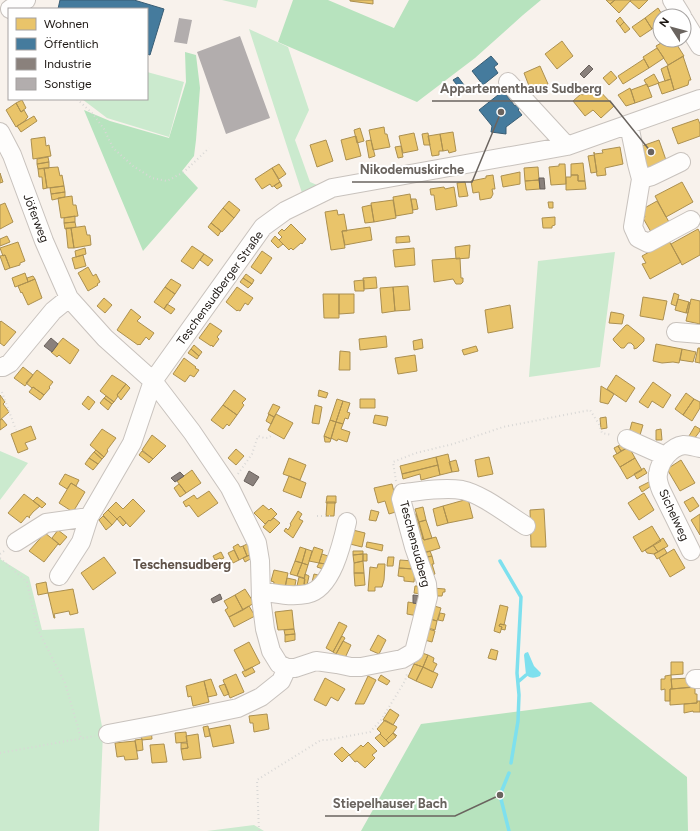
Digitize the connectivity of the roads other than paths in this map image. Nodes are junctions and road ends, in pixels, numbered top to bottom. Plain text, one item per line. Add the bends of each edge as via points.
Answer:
1 (26, 0) edge
2 (11, 8) edge
3 (8, 10) edge
4 (0, 16) edge
5 (692, 33) edge
6 (700, 46) edge
7 (508, 82) dead end
8 (700, 100) edge
9 (629, 125) junction
10 (1, 136) edge
11 (567, 146) junction
12 (681, 162) dead end
13 (641, 179) junction
14 (690, 220) dead end
15 (69, 298) junction
16 (676, 332) dead end
17 (700, 334) edge
18 (0, 367) edge
19 (153, 381) junction
20 (627, 439) road end
21 (700, 448) edge
22 (665, 456) junction
23 (89, 516) junction
24 (347, 522) dead end
25 (526, 526) dead end
26 (16, 542) dead end
27 (691, 551) dead end
28 (59, 576) dead end
29 (261, 591) junction
30 (287, 668) junction
31 (108, 734) road end

1 - 2 street
3 - 4 street
5 - 6 street
7 - 11 street
8 - 9 street, Teschensudberger Straße
9 - 11 street, Teschensudberger Straße
9 - 13 street
10 - 15 street, Jöferweg via 12,155 44,241
11 - 19 street, Teschensudberger Straße via 332,188 285,210 264,228
12 - 13 street
13 - 14 street via 633,227 638,238 648,243
15 - 18 street via 53,311 10,363
15 - 19 street, Jöferweg via 105,338
16 - 17 street
19 - 23 street, Teschensudberger Straße via 132,443
19 - 29 street via 230,488 257,543
20 - 22 street
21 - 22 street via 684,445
22 - 27 street, Sichelweg via 658,474 658,482
23 - 26 street via 46,523
23 - 28 street, Teschensudberger Straße via 81,542
24 - 29 street via 328,578 319,589 308,594 296,595
25 - 30 street, Teschensudberg via 474,494 461,490 403,493 401,499 428,584 428,597 414,652 402,659 361,667 316,661 296,668
29 - 30 street via 265,629 272,651 279,664
30 - 31 street via 281,681 261,697 238,708

